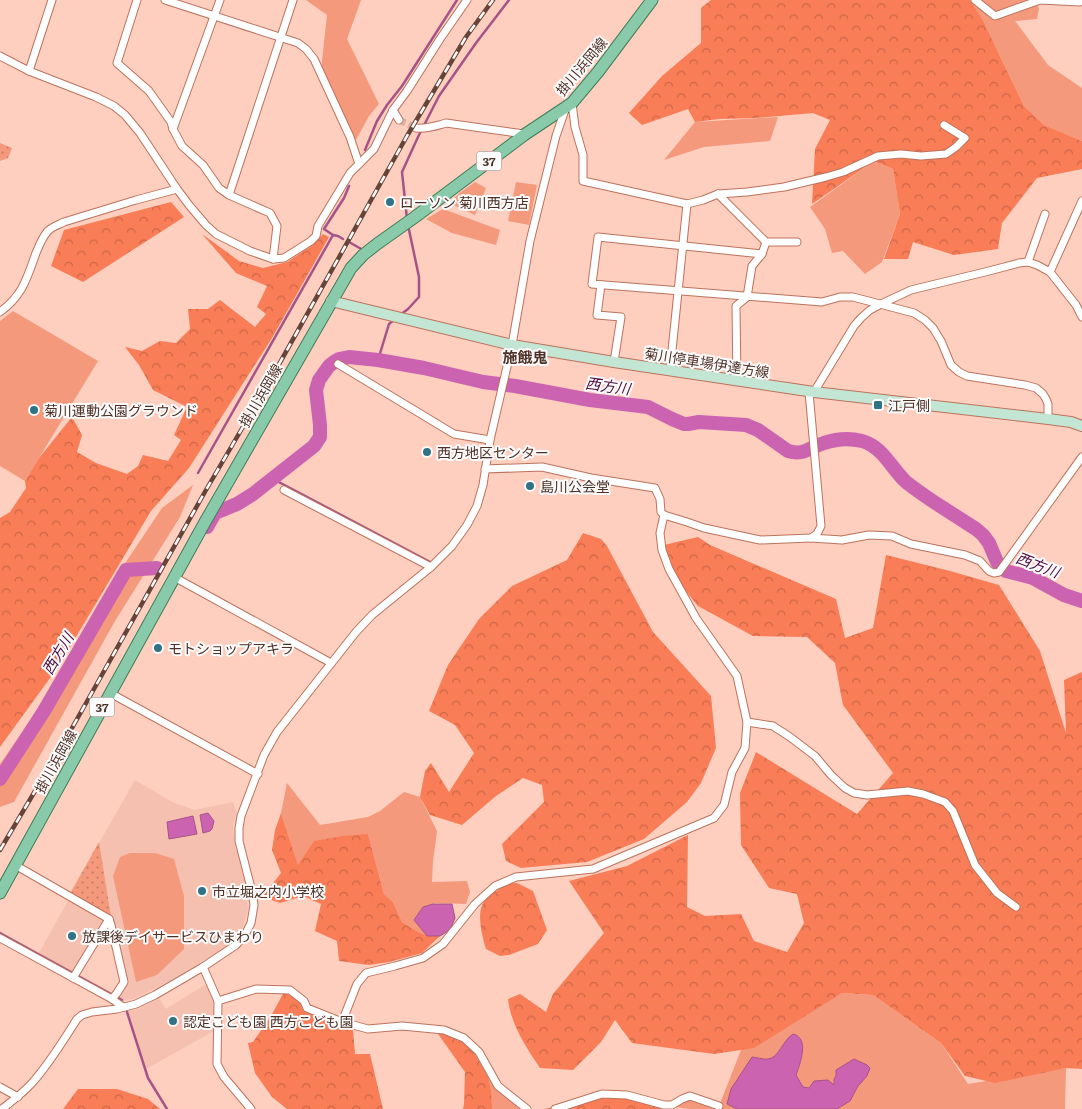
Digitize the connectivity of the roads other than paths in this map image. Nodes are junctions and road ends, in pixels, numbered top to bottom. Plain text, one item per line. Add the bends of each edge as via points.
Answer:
1 (52, 0) edge
2 (137, 0) edge
3 (165, 0) edge
4 (220, 0) edge
5 (293, 0) edge
6 (467, 0) edge
7 (652, 0) edge
8 (975, 0) edge
9 (1080, 2) dead end
10 (215, 16) junction
11 (281, 38) junction
12 (0, 56) edge
13 (28, 71) junction
14 (569, 105) junction
15 (393, 110) junction
16 (399, 120) tunnel mouth
17 (944, 125) dead end
18 (416, 128) tunnel mouth
19 (173, 129) junction
20 (524, 134) junction
21 (359, 164) junction
22 (177, 189) junction
23 (718, 194) junction
24 (228, 195) junction
25 (1082, 201) edge
26 (687, 204) junction
27 (1045, 214) dead end
28 (766, 242) junction
29 (797, 242) dead end
30 (683, 245) junction
31 (762, 254) junction
32 (273, 259) junction
33 (1028, 262) junction
34 (1050, 272) junction
35 (601, 285) junction
36 (678, 291) junction
37 (747, 297) junction
38 (332, 301) junction
39 (881, 304) junction
40 (0, 312) edge
41 (1082, 317) edge
42 (512, 345) junction
43 (614, 362) junction
44 (338, 364) dead end
45 (670, 370) junction
46 (737, 381) junction
47 (812, 392) junction
48 (1048, 419) junction
49 (1082, 426) edge
50 (490, 440) junction
51 (1082, 457) edge
52 (485, 469) junction
53 (284, 490) dead end
54 (664, 515) junction
55 (810, 538) junction
56 (431, 567) junction
57 (174, 577) junction
58 (331, 663) junction
59 (110, 693) junction
60 (747, 722) junction
61 (258, 774) junction
62 (15, 865) junction
63 (0, 892) edge
64 (1016, 907) dead end
65 (109, 918) junction
66 (0, 938) edge
67 (203, 967) junction
68 (74, 976) junction
69 (114, 997) junction
70 (218, 1001) junction
71 (123, 1007) junction
72 (342, 1022) junction
73 (0, 1087) edge
74 (18, 1097) junction
75 (719, 1106) dead end
76 (2, 1109) edge
77 (251, 1109) edge
78 (527, 1109) edge
79 (556, 1109) edge

1 - 13 street
2 - 19 street via 117,63 149,91
3 - 10 street
4 - 10 street
5 - 11 street
6 - 15 street
7 - 14 main road, 掛川浜岡線 / 37
8 - 9 street via 995,16 1040,0
10 - 11 street
10 - 19 street
11 - 21 street via 298,43 314,59
11 - 24 street
12 - 13 street
13 - 22 street via 114,106 140,133
14 - 20 main road, 掛川浜岡線 / 37
14 - 26 street via 583,155 583,181
14 - 42 street via 556,136 530,241
15 - 16 street
15 - 21 street via 374,149
17 - 23 street via 965,138 946,154 878,156 842,172 784,187
18 - 20 street via 446,124
19 - 24 street via 182,146
20 - 38 main road, 掛川浜岡線 / 37 via 364,254 351,268
21 - 32 street via 322,218 316,236 284,258
22 - 32 street via 216,234
22 - 40 street via 53,227 41,242 18,296
23 - 26 street
23 - 28 street
24 - 32 street via 270,213 276,226
25 - 34 street
26 - 30 street
27 - 33 street
28 - 29 street
28 - 31 street
30 - 31 street
30 - 35 street via 598,237 592,284
30 - 36 street
31 - 37 street via 752,266
33 - 34 street
33 - 39 street via 911,290
34 - 41 street
35 - 36 street
35 - 43 street via 597,315 621,317
36 - 37 street
36 - 45 street
37 - 39 street via 822,302 853,297
37 - 46 street via 736,306
38 - 42 main road, 菊川停車場伊達方線
38 - 57 main road, 掛川浜岡線 / 37
39 - 47 street via 854,326
39 - 48 street via 914,313 925,320 933,328 951,365 967,376 1036,388 1048,404
42 - 43 main road, 菊川停車場伊達方線
42 - 50 street
43 - 45 main road, 菊川停車場伊達方線
44 - 50 street via 454,434
45 - 46 main road, 菊川停車場伊達方線
46 - 47 main road, 菊川停車場伊達方線
47 - 48 main road, 菊川停車場伊達方線
47 - 55 street via 821,526 818,534
48 - 49 main road, 菊川停車場伊達方線
50 - 52 street
51 - 55 street via 999,572 989,571 980,561 965,555 910,544 892,536 869,535 842,540
52 - 54 street via 542,467 655,488
52 - 56 street via 477,506 467,525
53 - 56 street
54 - 55 street via 760,540
54 - 60 street via 660,533 669,569 696,618 737,676
56 - 58 street via 372,615
57 - 58 street
57 - 59 main road, 掛川浜岡線 / 37
58 - 61 street via 277,732
59 - 61 street
59 - 62 main road, 掛川浜岡線 / 37
60 - 64 street via 773,726 790,737 854,793 908,792 945,802 975,865 997,893
60 - 72 street via 744,748 732,772 724,805 714,818 593,870 516,877 495,886 475,904 443,944 423,958 366,973 357,984
61 - 67 street via 238,828 254,905 251,923 236,945
62 - 63 main road, 掛川浜岡線 / 37
62 - 65 street
65 - 68 street
65 - 69 street via 124,982
66 - 68 street
67 - 70 street
67 - 71 street via 136,1004
68 - 69 street
69 - 71 street
70 - 72 street via 256,989 290,990 304,1001 307,1008
70 - 77 street via 218,1064 224,1077
71 - 74 street via 92,1012 77,1019 49,1062
72 - 78 street via 368,1029 402,1026 444,1030 464,1038 479,1052 498,1086
73 - 74 street
74 - 76 street
75 - 79 street via 690,1096 672,1105 664,1105 627,1095 602,1094

